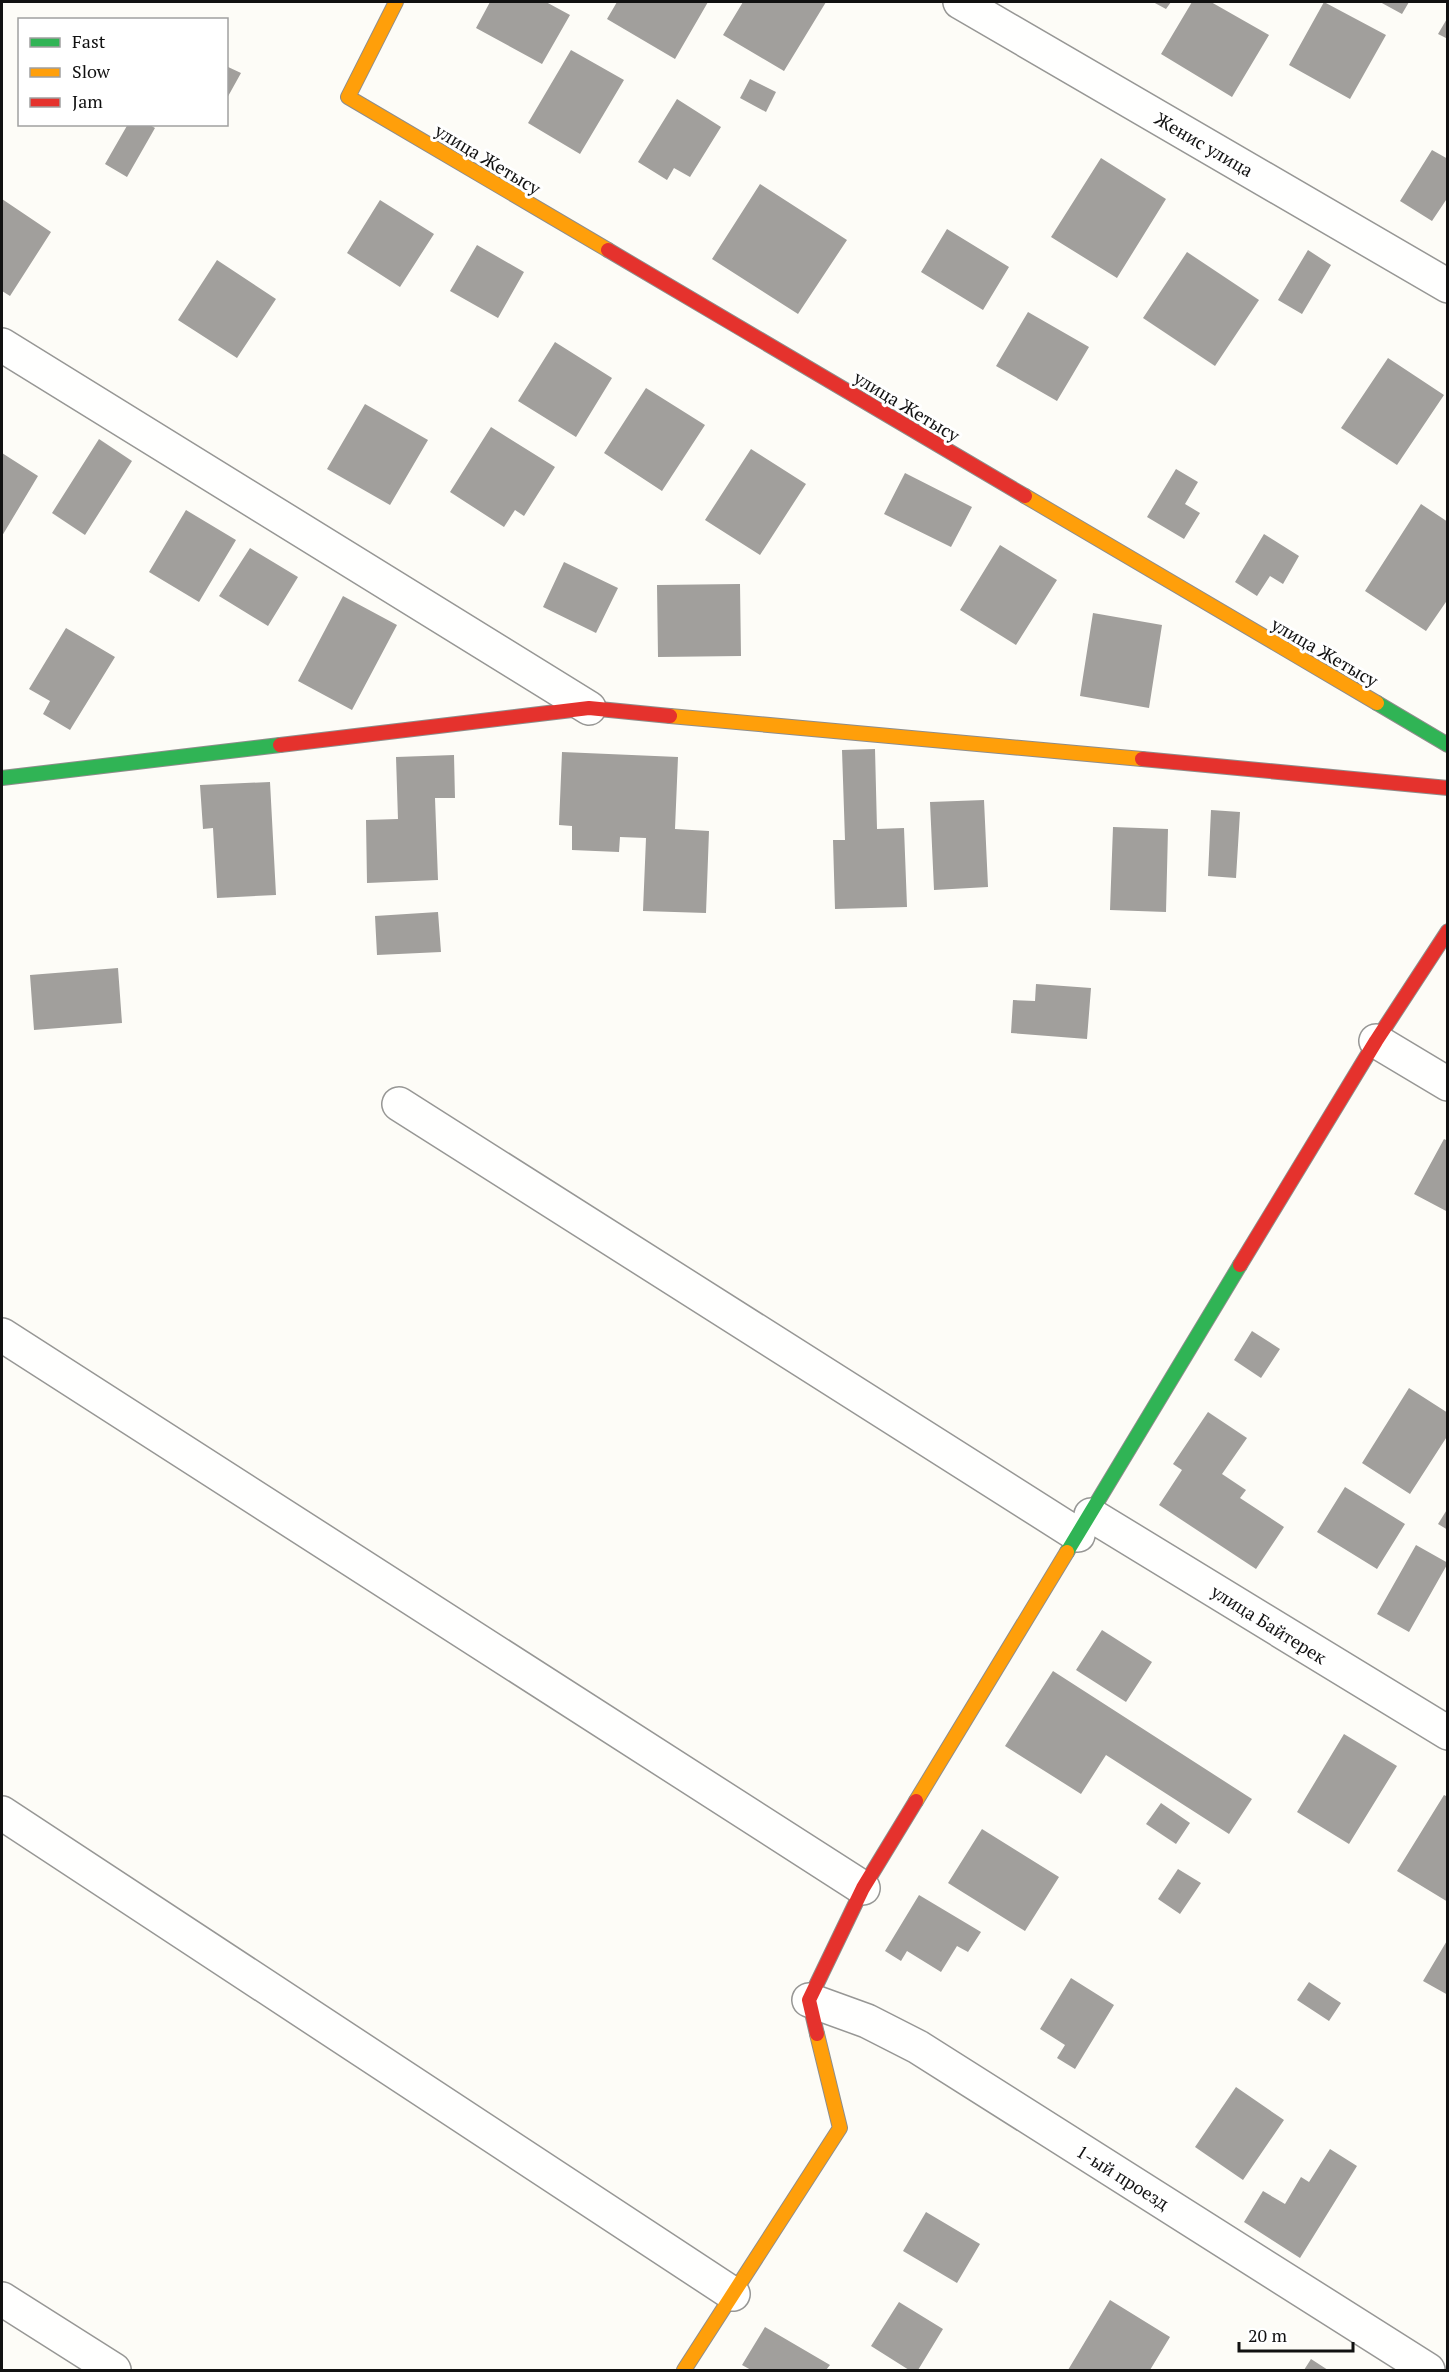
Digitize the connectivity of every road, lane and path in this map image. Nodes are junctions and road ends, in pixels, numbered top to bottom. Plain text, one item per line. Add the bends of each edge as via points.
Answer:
1 (396, 2) edge
2 (960, 2) edge
3 (1448, 286) edge
4 (2, 345) edge
5 (588, 708) junction
6 (1448, 745) edge
7 (2, 778) edge
8 (1448, 788) edge
9 (1448, 931) edge
10 (1376, 1041) junction
11 (1448, 1084) edge
12 (399, 1104) dead end
13 (2, 1335) edge
14 (1085, 1525) junction
15 (1448, 1733) edge
16 (2, 1813) edge
17 (862, 1888) junction
18 (809, 2000) junction
19 (733, 2294) junction
20 (2, 2299) edge
21 (114, 2370) edge
22 (684, 2370) edge
23 (1428, 2370) edge

1 - 6 street, улица Жетысу via 348,97
2 - 3 street, Женис улица
4 - 5 street
5 - 7 street
5 - 8 street
9 - 10 street
10 - 11 street
10 - 14 street
12 - 14 street, улица Байтерек
13 - 17 street
14 - 15 street, улица Байтерек
14 - 17 street
16 - 19 street
17 - 18 street
18 - 19 street via 840,2128
18 - 23 street, 1-ый проезд via 867,2021 918,2047
19 - 22 street
20 - 21 street

